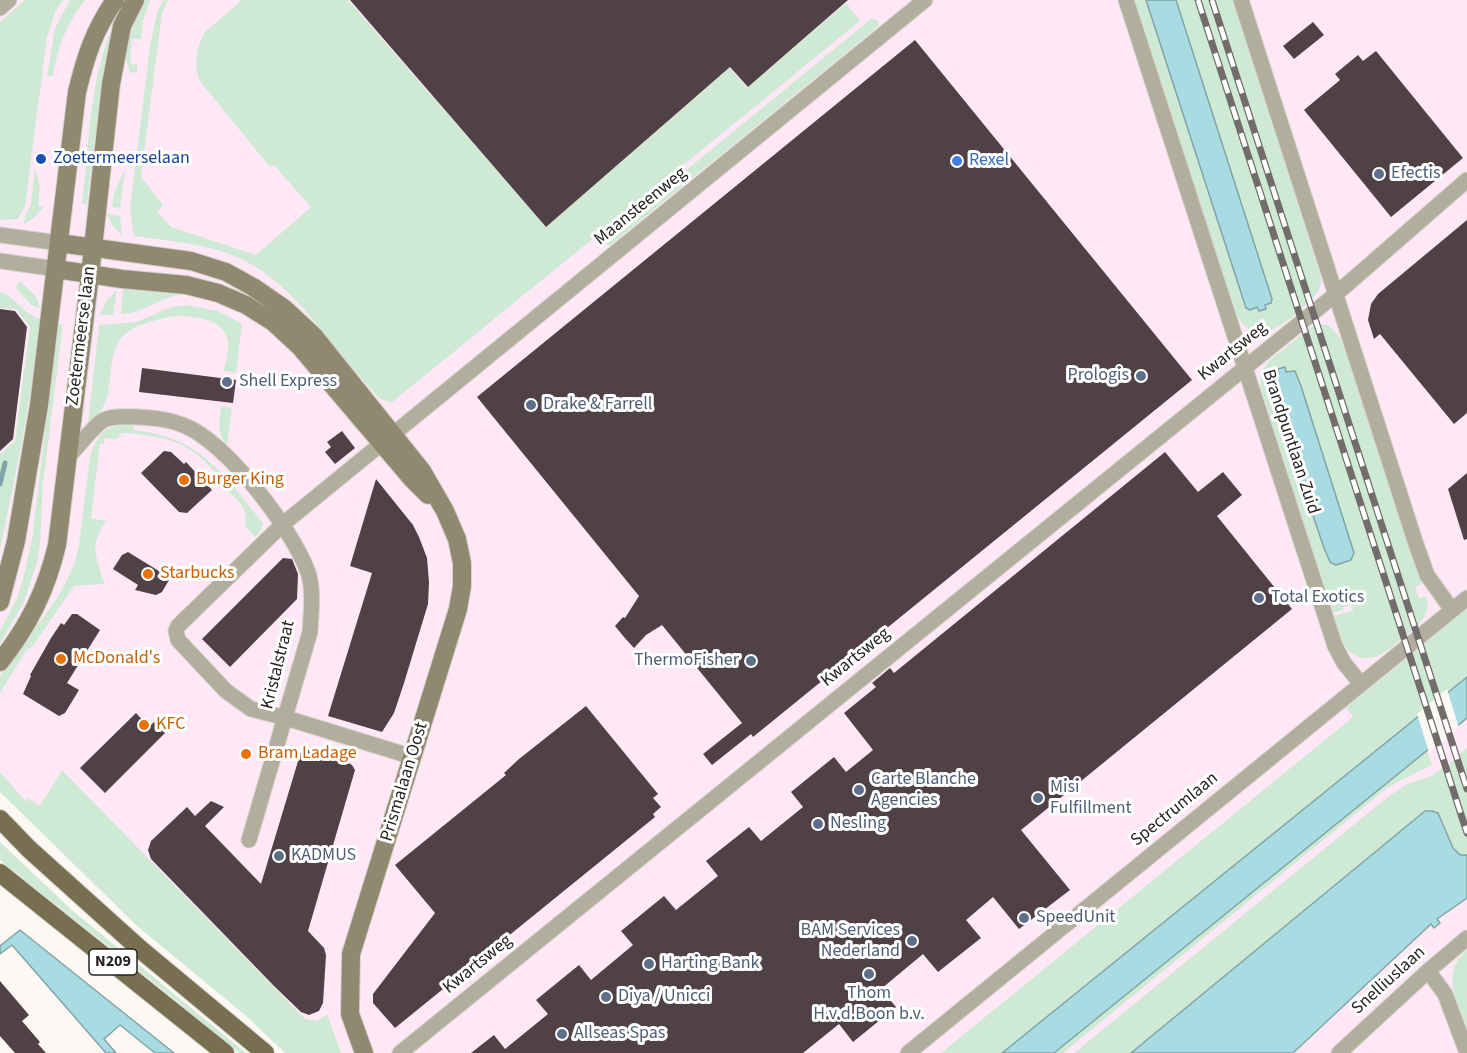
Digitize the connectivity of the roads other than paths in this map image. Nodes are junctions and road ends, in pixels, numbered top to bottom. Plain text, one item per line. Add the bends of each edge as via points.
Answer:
1 (9, 0) edge
2 (115, 0) edge
3 (135, 0) edge
4 (925, 0) edge
5 (1126, 0) edge
6 (1241, 0) edge
7 (0, 8) edge
8 (1467, 180) edge
9 (0, 235) edge
10 (59, 243) junction
11 (93, 247) junction
12 (0, 261) edge
13 (56, 269) junction
14 (90, 275) junction
15 (1336, 294) junction
16 (1246, 367) junction
17 (388, 439) junction
18 (68, 457) junction
19 (283, 524) junction
20 (1467, 598) edge
21 (0, 602) edge
22 (1452, 610) junction
23 (0, 662) edge
24 (1361, 684) junction
25 (286, 717) junction
26 (413, 757) junction
27 (0, 819) edge
28 (249, 840) dead end
29 (0, 873) edge
30 (1467, 938) edge
31 (1428, 971) junction
32 (225, 1053) edge
33 (266, 1053) edge
34 (364, 1053) edge
35 (400, 1053) edge
36 (908, 1053) edge
37 (1339, 1053) edge
38 (1467, 1053) edge

1 - 7 street
2 - 10 street, Zoetermeerse laan via 87,53 77,92
3 - 11 street, Zoetermeerse laan via 122,26 115,54
4 - 17 street, Maansteenweg
5 - 16 street, Brandpuntlaan Zuid
6 - 15 street
8 - 15 street, Kwartsweg
9 - 10 street
10 - 11 street, Prismalaan Oost
10 - 13 street, Zoetermeerse laan
11 - 14 street, Zoetermeerse laan
11 - 17 street, Prismalaan Oost via 191,261 226,272 253,287 314,336
12 - 13 street
13 - 14 street, Prismalaan Oost
13 - 21 street, Zoetermeerse laan via 18,530
14 - 17 street, Prismalaan Oost via 186,285 246,305 273,322 300,347
14 - 18 street, Zoetermeerse laan
15 - 16 street, Kwartsweg
15 - 22 street via 1423,564 1432,584
16 - 24 street, Brandpuntlaan Zuid via 1335,646
16 - 35 street, Kwartsweg
17 - 19 street, Maansteenweg
17 - 26 street, Prismalaan Oost via 412,479 445,511 462,563 458,609
18 - 19 street, Kristalstraat via 104,420 162,418 199,433 227,455
18 - 23 street, Zoetermeerse laan via 49,576 22,633
19 - 25 street, Kristalstraat via 309,575 311,601 310,632
19 - 25 street, Maansteenweg via 188,615 176,632 178,639 237,700 251,709
20 - 22 street, Spectrumlaan
22 - 24 street, Spectrumlaan
24 - 36 street, Spectrumlaan
25 - 26 street
25 - 28 street, Kristalstraat
26 - 34 street, Prismalaan Oost via 351,954 350,1014
27 - 33 main road, N209 via 140,949
29 - 32 main road, N209
30 - 31 street, Snelliuslaan
31 - 37 street, Snelliuslaan
31 - 38 street via 1445,994

